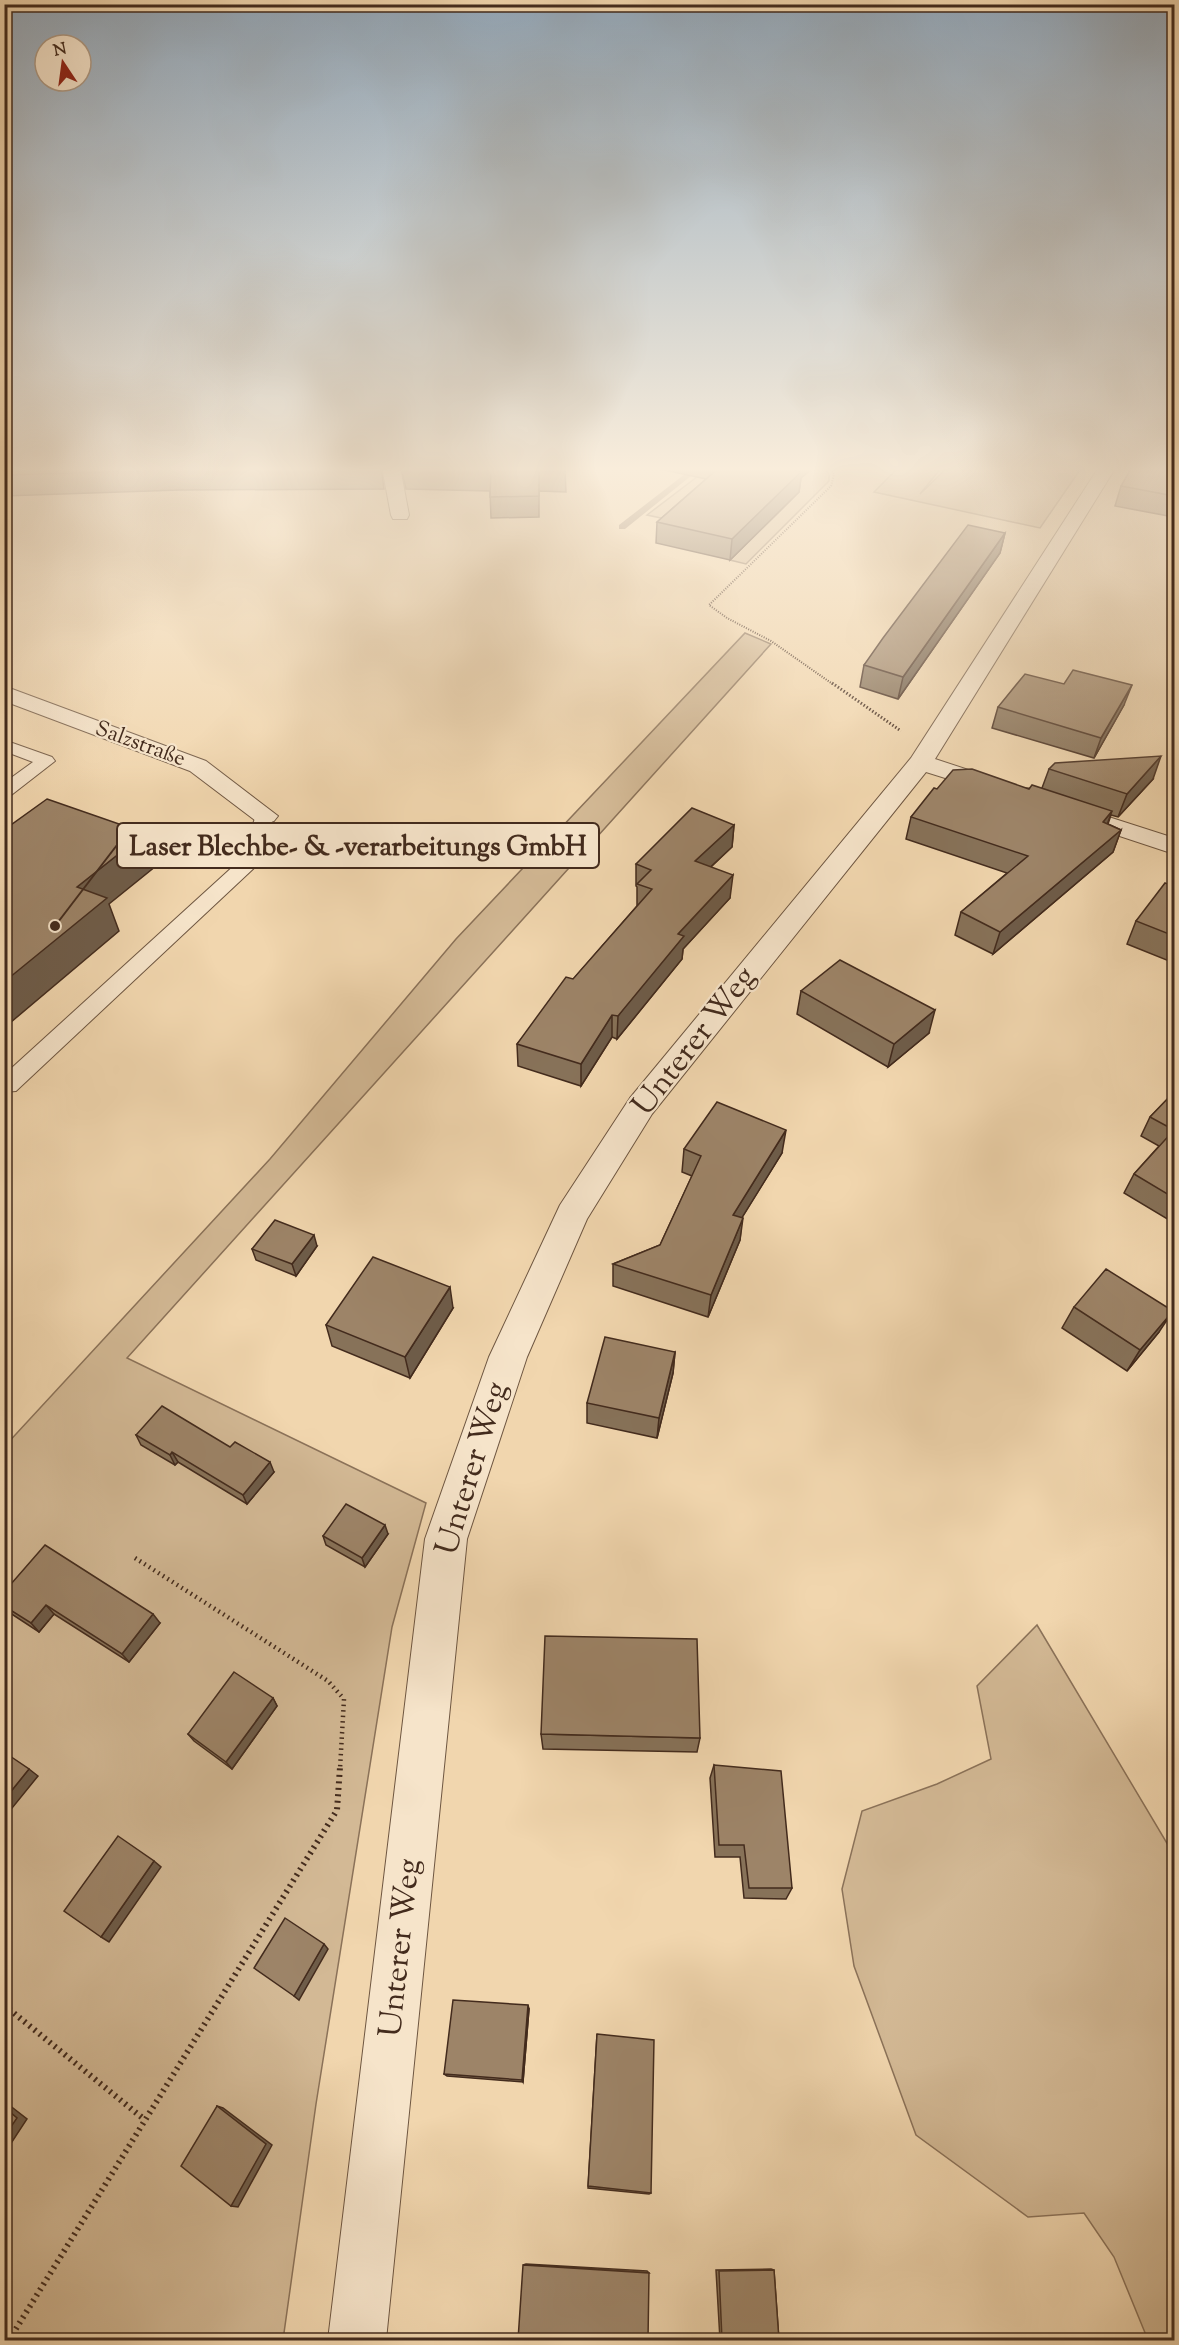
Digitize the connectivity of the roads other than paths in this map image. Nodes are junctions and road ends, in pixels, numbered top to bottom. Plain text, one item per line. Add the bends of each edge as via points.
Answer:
1 (1038, 576) edge
2 (4, 693) edge
3 (4, 745) edge
4 (921, 762) junction
5 (4, 792) edge
6 (265, 816) joint
7 (1174, 846) edge
8 (8, 1085) dead end
9 (357, 2340) edge

1 - 4 street, Unterer Weg
2 - 6 street, Salzstraße via 198,766
3 - 5 lane via 46,761
4 - 7 street
4 - 9 street, Unterer Weg via 641,1106 572,1214 508,1357 446,1539
6 - 8 lane via 247,864

